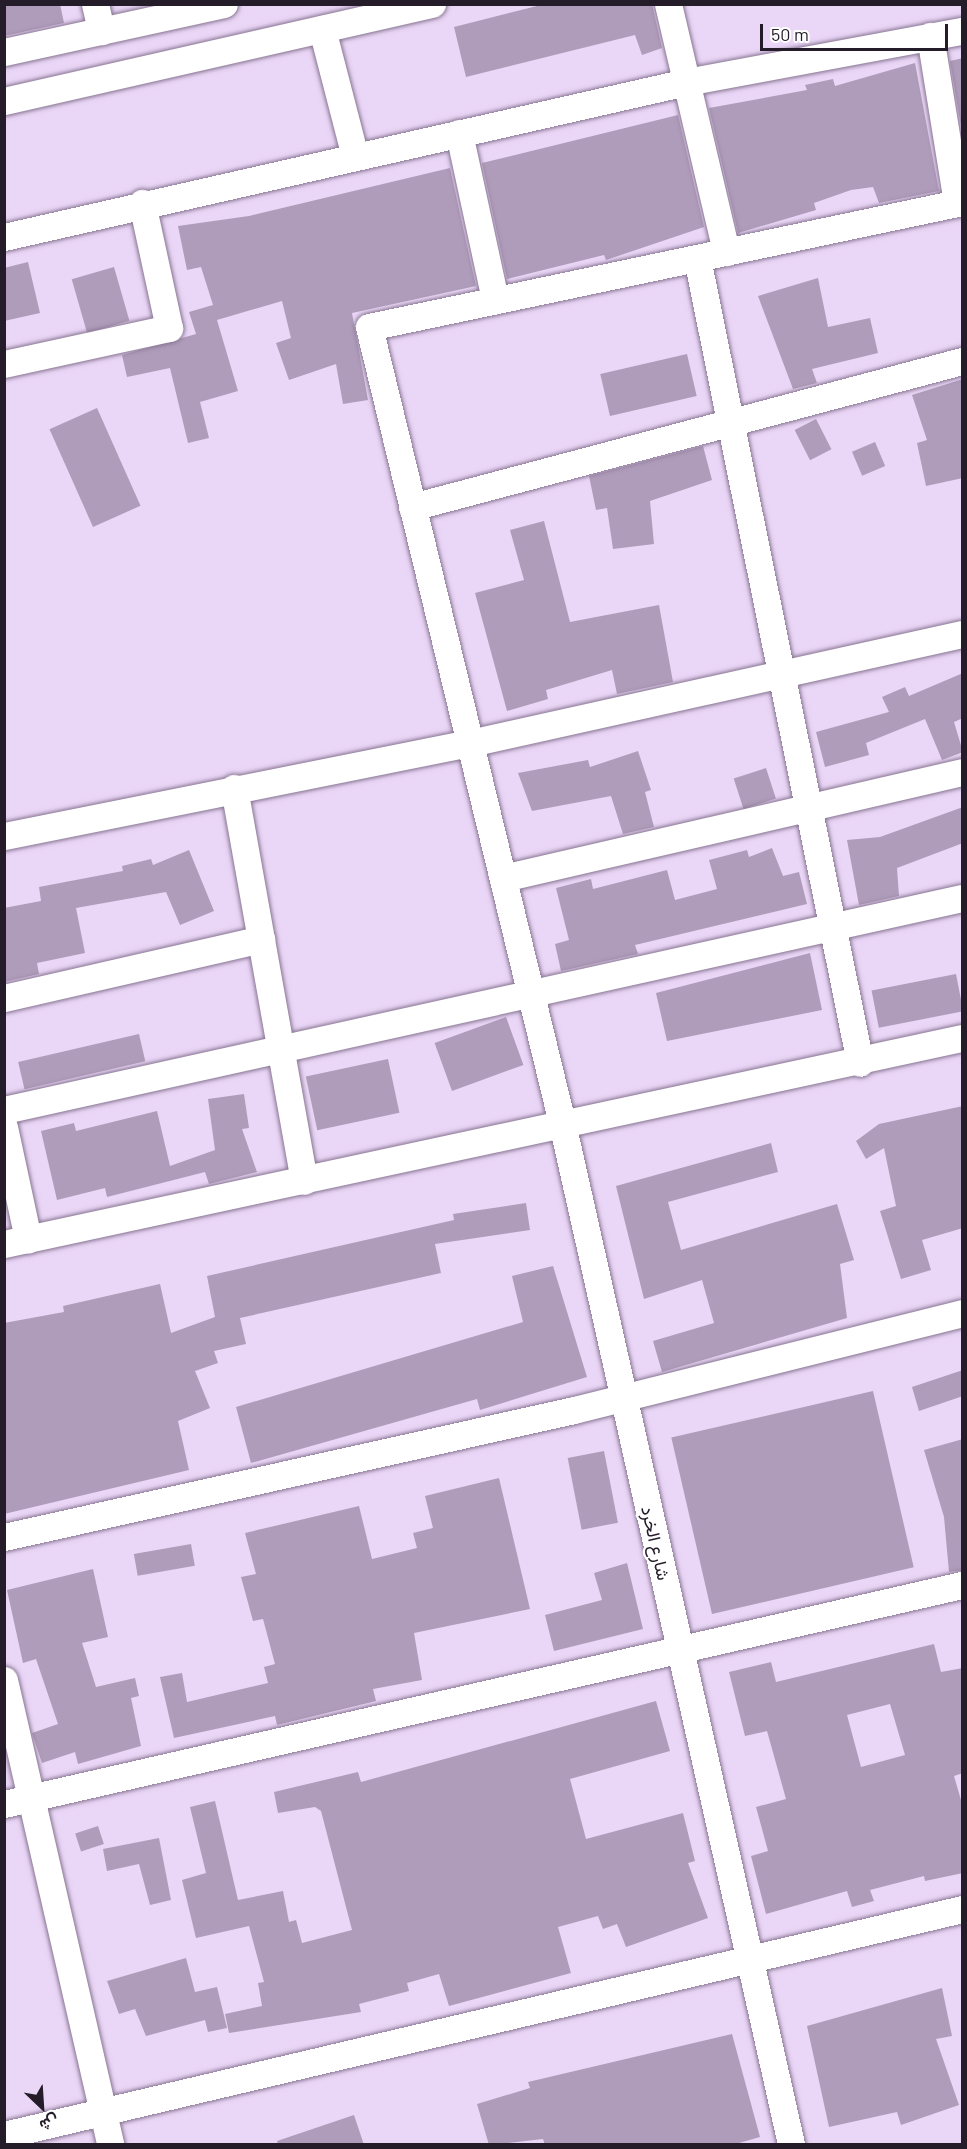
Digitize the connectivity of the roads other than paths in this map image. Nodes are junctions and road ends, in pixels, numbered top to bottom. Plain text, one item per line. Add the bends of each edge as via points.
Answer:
1 (95, 4) edge
2 (224, 4) edge
3 (432, 4) edge
4 (668, 4) edge
5 (322, 29) junction
6 (101, 31) junction
7 (963, 31) edge
8 (930, 36) junction
9 (4, 52) edge
10 (686, 82) junction
11 (4, 101) edge
12 (459, 133) junction
13 (355, 157) junction
14 (960, 202) edge
15 (142, 203) junction
16 (4, 237) edge
17 (726, 252) junction
18 (697, 258) junction
19 (495, 300) junction
20 (963, 361) edge
21 (4, 364) edge
22 (730, 422) junction
23 (412, 507) junction
24 (963, 634) edge
25 (782, 675) junction
26 (470, 743) junction
27 (963, 772) edge
28 (234, 788) junction
29 (808, 806) junction
30 (4, 836) edge
31 (503, 878) junction
32 (963, 898) edge
33 (833, 927) junction
34 (261, 939) junction
35 (532, 997) junction
36 (4, 998) edge
37 (963, 1038) edge
38 (281, 1050) junction
39 (860, 1063) junction
40 (4, 1110) edge
41 (4, 1127) edge
42 (563, 1127) junction
43 (304, 1181) junction
44 (16, 1241) edge
45 (963, 1313) edge
46 (623, 1396) junction
47 (4, 1537) edge
48 (963, 1585) edge
49 (680, 1650) junction
50 (4, 1680) edge
51 (31, 1798) junction
52 (4, 1804) edge
53 (963, 1909) edge
54 (749, 1958) junction
55 (102, 2112) junction
56 (4, 2135) edge
57 (111, 2145) edge
58 (791, 2145) edge

1 - 6 street
2 - 6 street
3 - 5 street
4 - 10 street
5 - 11 street
5 - 13 street
6 - 9 street
7 - 8 street
8 - 10 street
8 - 14 street
10 - 12 street
10 - 17 street
12 - 13 street
12 - 19 street
13 - 15 street
14 - 17 street
15 - 16 street
15 - 21 street via 169,328
17 - 18 street
18 - 19 street
18 - 22 street
19 - 23 street, شارع الخرد via 369,327
20 - 22 street
22 - 23 street
22 - 25 street
23 - 26 street, شارع الخرد
24 - 25 street
25 - 26 street
25 - 29 street
26 - 28 street
26 - 31 street, شارع الخرد
27 - 29 street
28 - 30 street
28 - 34 street
29 - 31 street
29 - 33 street
31 - 35 street, شارع الخرد
32 - 33 street
33 - 35 street
33 - 39 street
34 - 36 street
34 - 38 street
35 - 38 street
35 - 42 street, شارع الخرد
37 - 39 street
38 - 40 street
38 - 43 street
39 - 42 street
41 - 44 street
42 - 43 street
42 - 46 street, شارع الخرد
43 - 44 street
45 - 46 street
46 - 47 street
46 - 49 street, شارع الخرد
48 - 49 street
49 - 51 street
49 - 54 street, شارع الخرد
50 - 51 street
51 - 52 street
51 - 55 street
53 - 54 street
54 - 55 street
54 - 58 street, شارع الخرد
55 - 56 street
55 - 57 street

